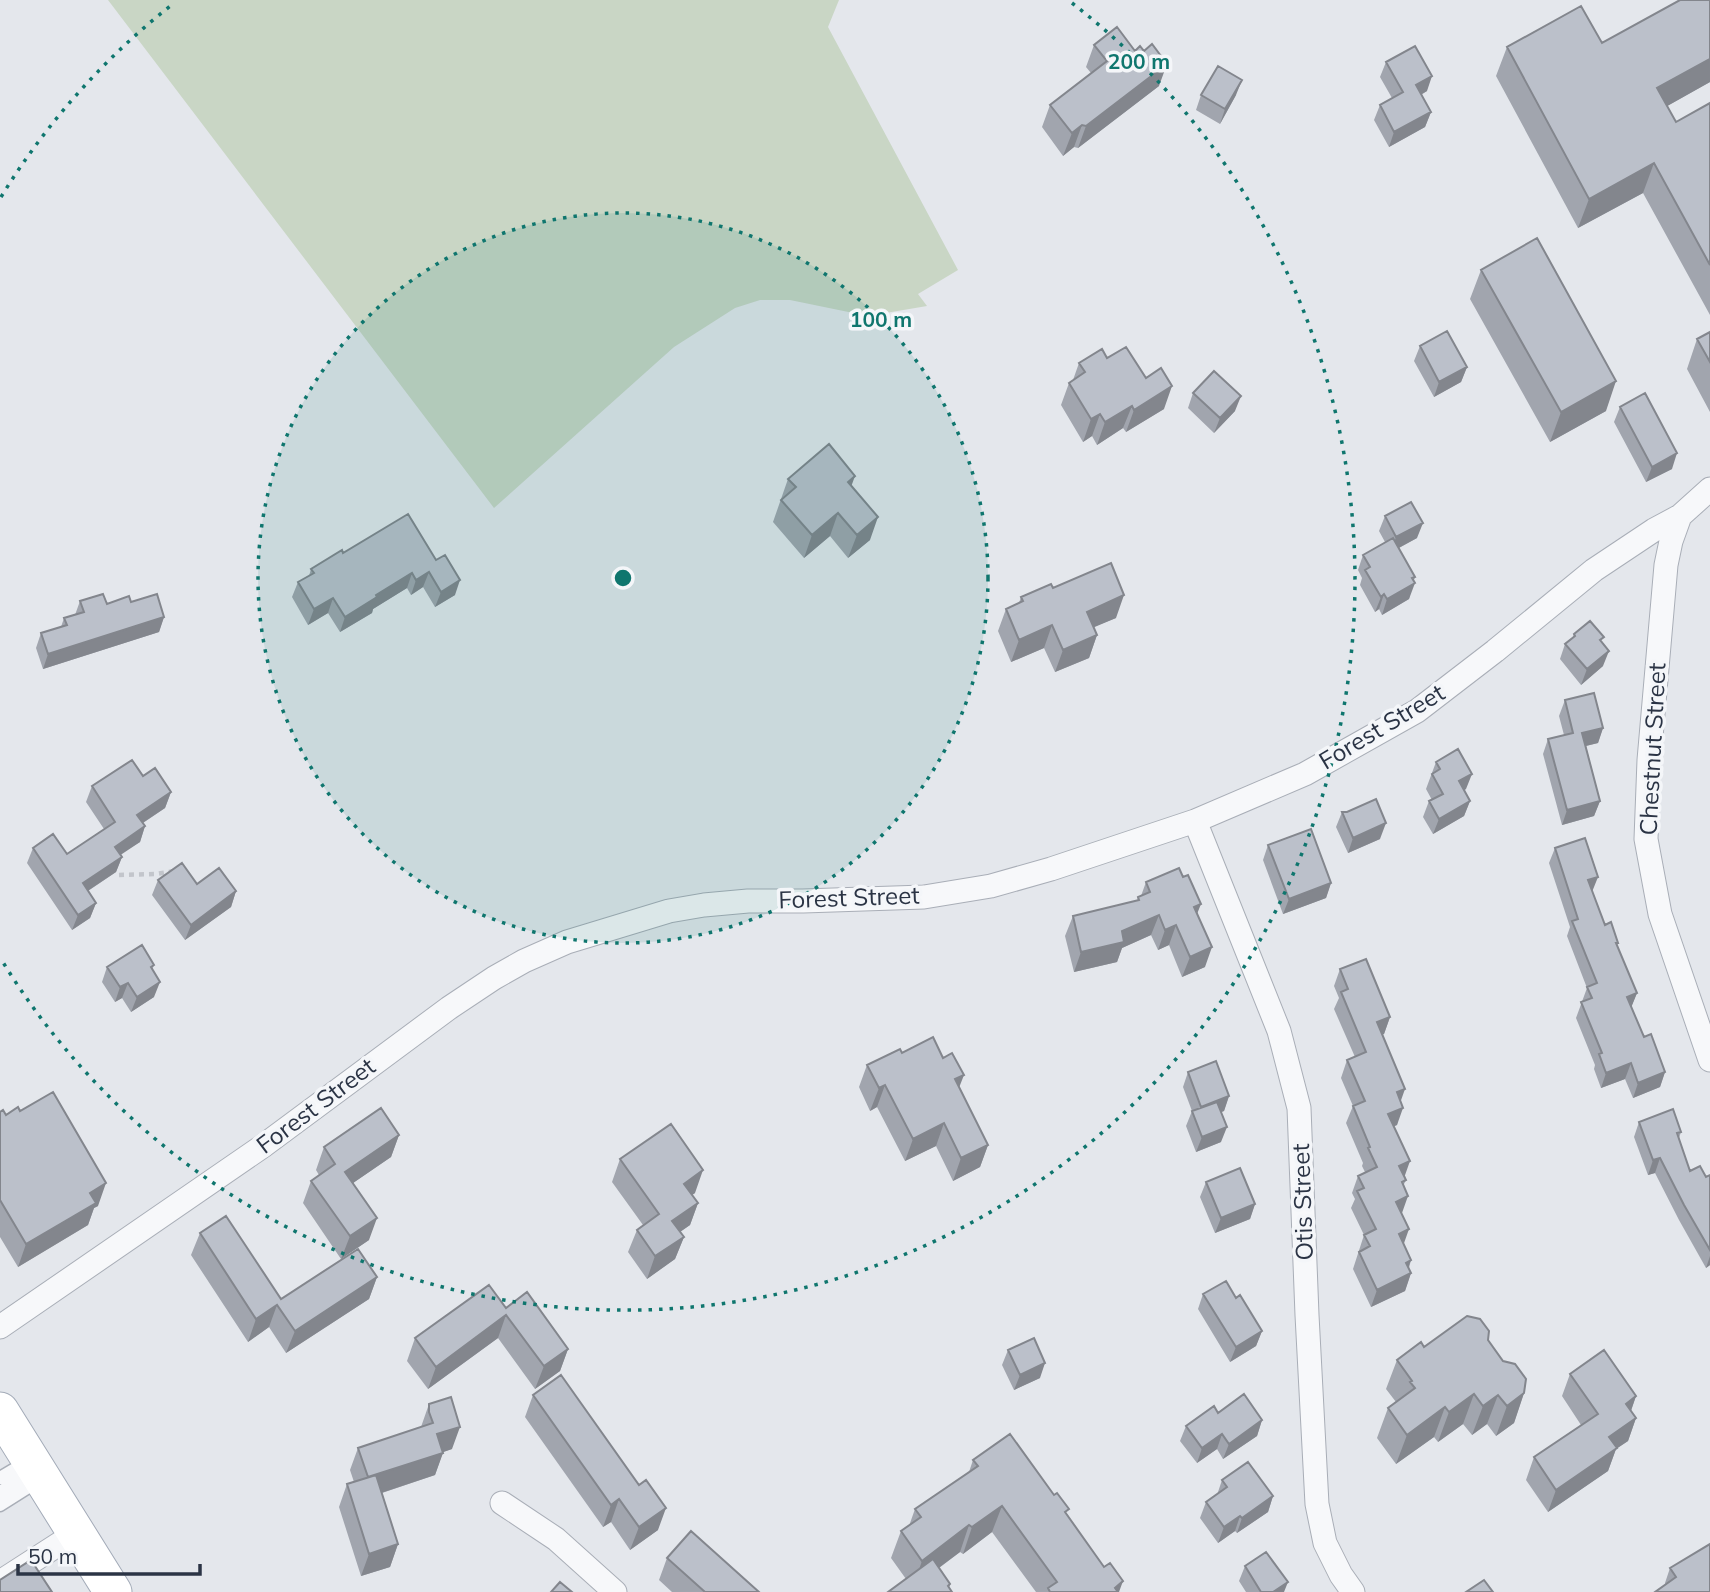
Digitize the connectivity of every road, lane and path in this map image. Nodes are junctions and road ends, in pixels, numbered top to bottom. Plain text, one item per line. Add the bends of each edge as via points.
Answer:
1 (1710, 489) edge
2 (1679, 516) junction
3 (1195, 821) junction
4 (180, 871) edge
5 (119, 875) dead end
6 (1710, 1060) edge
7 (0, 1327) edge
8 (0, 1411) edge
9 (27, 1472) edge
10 (0, 1492) edge
11 (502, 1503) dead end
12 (0, 1505) edge
13 (76, 1533) junction
14 (0, 1582) edge
15 (113, 1592) edge
16 (615, 1592) edge
17 (1353, 1592) edge

1 - 2 street, Forest Street
2 - 3 street, Forest Street via 1594,570 1417,711 1305,774
2 - 6 street, Chestnut Street via 1666,565 1646,839 1660,914
3 - 7 street, Forest Street via 991,886 923,897 704,905 669,911 566,943 524,961 449,1008 263,1146
3 - 17 street, Otis Street via 1279,1031 1299,1108 1317,1504 1325,1543
4 - 5 path
8 - 9 main road
9 - 10 lane
9 - 12 lane
9 - 13 main road
11 - 16 street via 555,1539
13 - 14 street
13 - 15 main road

